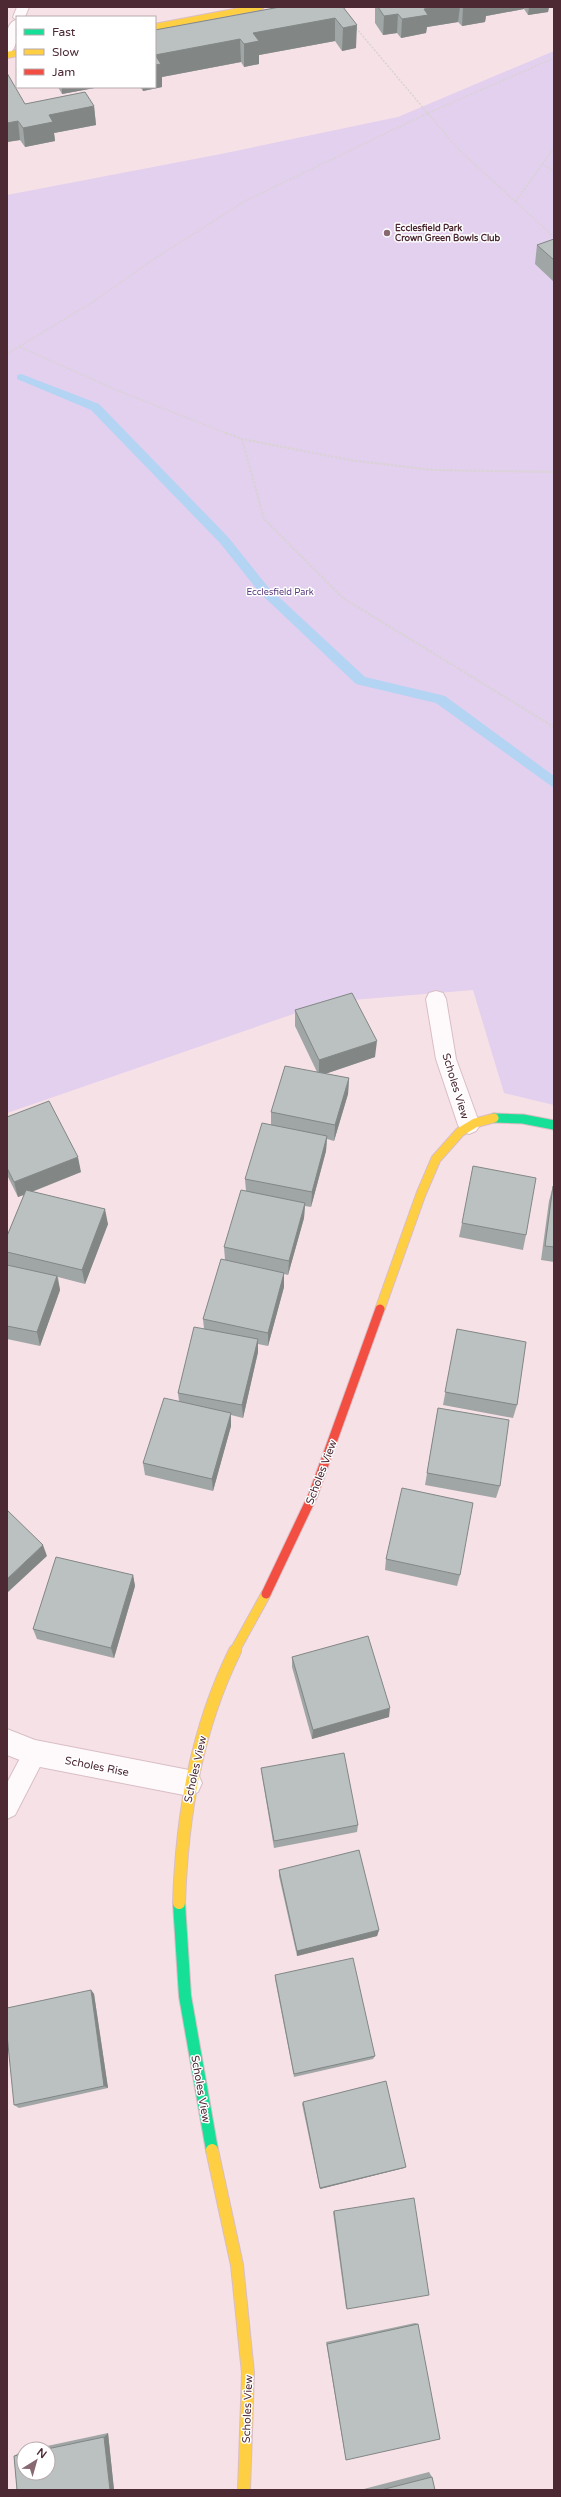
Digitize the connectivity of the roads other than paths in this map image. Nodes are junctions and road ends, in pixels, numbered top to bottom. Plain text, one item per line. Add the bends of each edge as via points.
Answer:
1 (260, 7) edge
2 (16, 26) edge
3 (156, 27) edge
4 (7, 50) edge
5 (436, 1000) dead end
6 (469, 1125) junction
7 (554, 1125) edge
8 (7, 1742) edge
9 (35, 1753) junction
10 (189, 1784) junction
11 (7, 1807) edge
12 (244, 2490) edge

1 - 3 street
2 - 4 lane
5 - 6 street, Scholes View via 446,1059
6 - 7 street, Scholes View via 497,1119 525,1118
6 - 10 street, Scholes View via 449,1142 430,1169 313,1495 211,1705
8 - 9 street, Scholes Rise
9 - 10 street, Scholes Rise
9 - 11 lane
10 - 12 street, Scholes View via 180,1852 178,1944 212,2148 237,2265 248,2373

